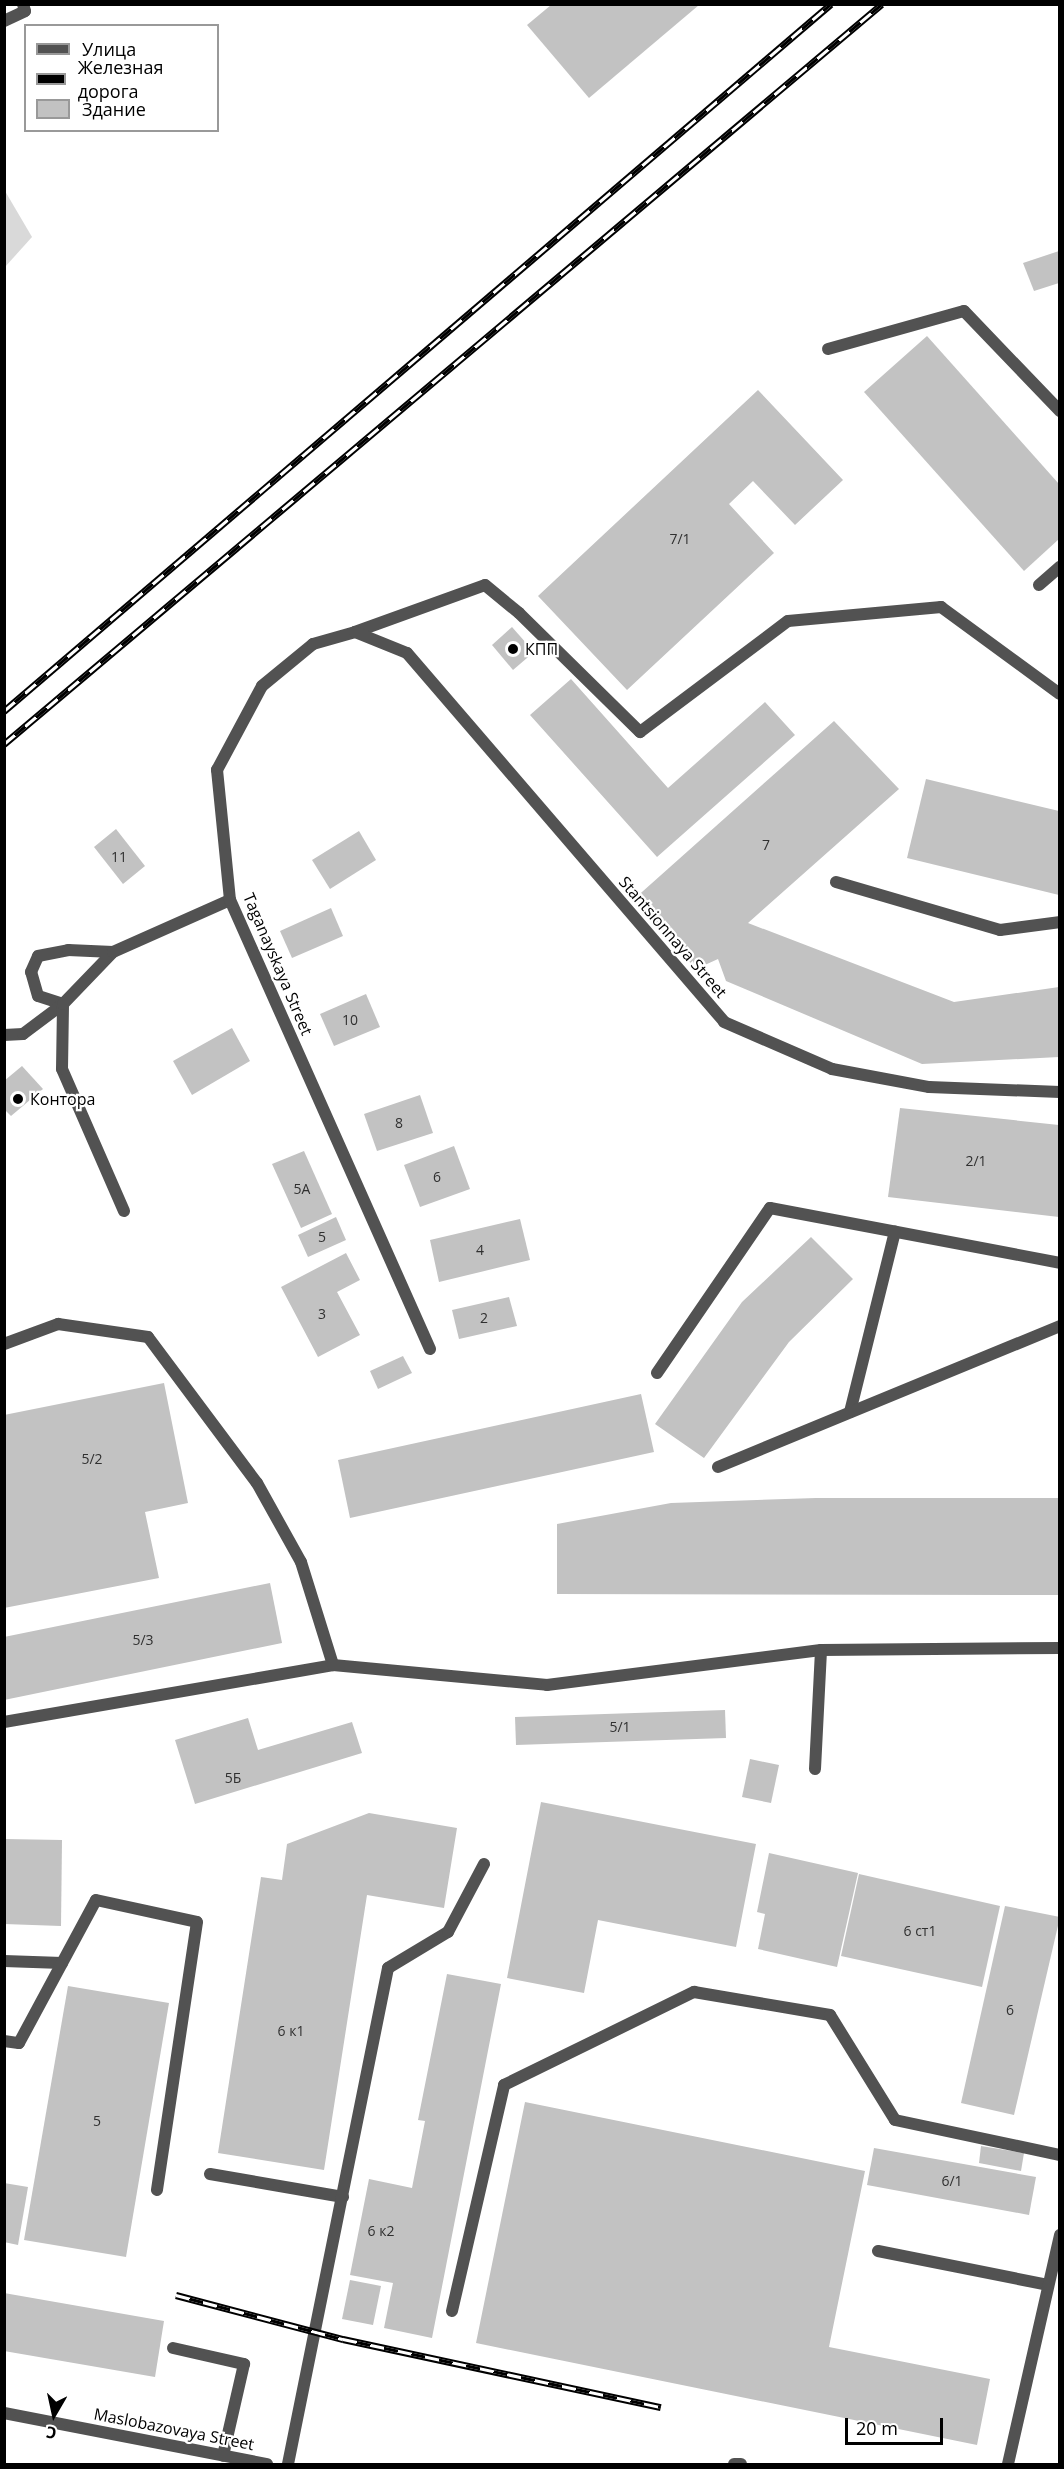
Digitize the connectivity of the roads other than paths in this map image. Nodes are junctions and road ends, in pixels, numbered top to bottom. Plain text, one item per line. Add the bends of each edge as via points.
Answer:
1 (23, 4) edge
2 (4, 21) edge
3 (828, 349) dead end
4 (1059, 411) edge
5 (1059, 567) edge
6 (1039, 585) dead end
7 (355, 632) junction
8 (1059, 694) edge
9 (836, 882) dead end
10 (230, 900) junction
11 (1059, 922) edge
12 (113, 952) junction
13 (63, 1004) junction
14 (4, 1035) edge
15 (1059, 1092) edge
16 (124, 1211) dead end
17 (896, 1232) junction
18 (1059, 1263) edge
19 (1059, 1326) edge
20 (4, 1344) edge
21 (430, 1349) dead end
22 (657, 1373) dead end
23 (850, 1413) junction
24 (718, 1467) dead end
25 (1059, 1648) edge
26 (821, 1650) junction
27 (333, 1665) junction
28 (4, 1722) edge
29 (815, 1769) dead end
30 (484, 1864) dead end
31 (4, 1961) edge
32 (62, 1963) junction
33 (4, 2041) edge
34 (1059, 2155) edge
35 (210, 2174) dead end
36 (157, 2190) dead end
37 (343, 2197) junction
38 (1059, 2235) edge
39 (878, 2251) dead end
40 (1048, 2285) junction
41 (452, 2311) dead end
42 (173, 2348) dead end
43 (4, 2413) edge
44 (223, 2456) junction
45 (267, 2464) edge
46 (288, 2464) edge
47 (734, 2464) edge
48 (741, 2464) edge
49 (1008, 2464) edge

1 - 2 street via 25,11
3 - 4 street via 964,311
5 - 6 street
7 - 8 street, Taganayskaya Street via 485,585 519,613 640,732 789,621 940,607
7 - 10 street, Taganayskaya Street via 313,644 262,686 217,770
7 - 15 street, Stantsionnaya Street via 407,653 724,1022 832,1069 929,1087
9 - 11 street via 1000,930
10 - 12 street
10 - 21 street, Taganayskaya Street
12 - 13 street
12 - 13 street via 68,950 38,956 31,972 38,996
13 - 14 street via 23,1034
13 - 16 street via 62,1069
17 - 18 street
17 - 22 street via 770,1208
17 - 23 street
19 - 23 street
20 - 27 street via 58,1324 148,1337 257,1483 301,1562
23 - 24 street
25 - 26 street
26 - 27 street via 547,1685
26 - 29 street
27 - 28 street
30 - 37 street via 448,1932 388,1968
31 - 32 street
32 - 33 street via 19,2043
32 - 36 street via 96,1900 196,1923
34 - 41 street via 895,2120 830,2014 694,1992 504,2085
35 - 37 street
37 - 46 street
38 - 40 street
39 - 40 street
40 - 49 street
42 - 44 street via 244,2364
43 - 44 street, Maslobazovaya Street
44 - 45 street, Maslobazovaya Street
47 - 48 street

